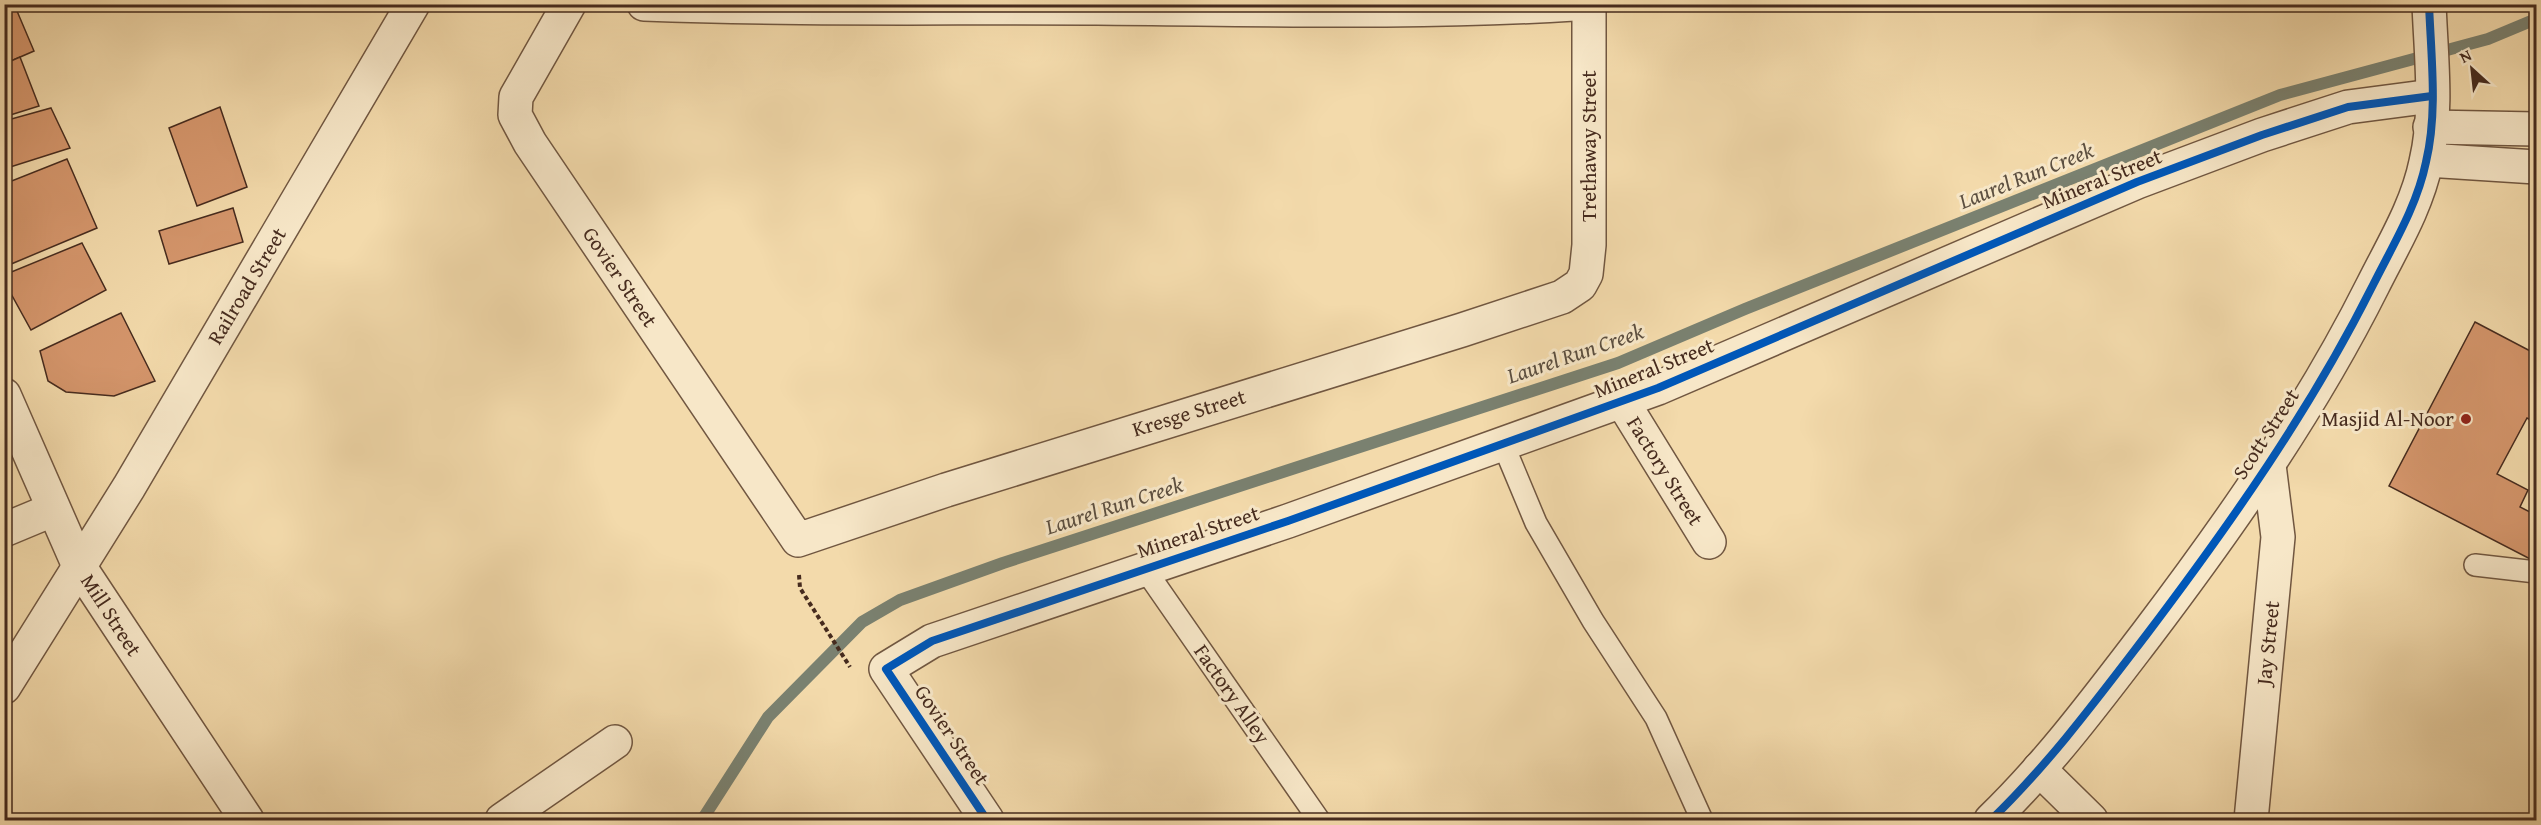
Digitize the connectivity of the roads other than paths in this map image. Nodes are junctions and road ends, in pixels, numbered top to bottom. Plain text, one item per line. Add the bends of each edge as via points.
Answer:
1 (413, 4) edge
2 (569, 4) edge
3 (644, 4) edge
4 (1574, 4) edge
5 (1589, 4) edge
6 (2429, 4) edge
7 (2431, 98) junction
8 (2536, 129) edge
9 (2427, 160) junction
10 (2536, 166) edge
11 (1580, 285) joint
12 (4, 395) edge
13 (1622, 401) junction
14 (1503, 444) junction
15 (2269, 465) junction
16 (52, 510) junction
17 (4, 530) edge
18 (798, 540) joint
19 (1709, 542) dead end
20 (2475, 565) dead end
21 (78, 566) junction
22 (1144, 568) junction
23 (2536, 572) edge
24 (886, 669) joint
25 (4, 687) edge
26 (615, 742) dead end
27 (2039, 769) junction
28 (247, 820) edge
29 (502, 820) edge
30 (987, 820) edge
31 (1319, 820) edge
32 (1702, 820) edge
33 (1991, 820) edge
34 (2091, 820) edge
35 (2251, 820) edge

1 - 21 street, Railroad Street via 129,487
2 - 18 street, Govier Street via 516,97 515,115 530,143
3 - 4 street via 773,9 1386,9
5 - 11 street, Trethaway Street via 1589,245 1586,274
6 - 7 street, Scott Street
7 - 8 street, Mineral Street
7 - 9 street, Scott Street
7 - 13 street, Mineral Street via 2348,107 2262,135 2137,182
9 - 10 street
9 - 15 street, Scott Street via 2415,200 2363,306
11 - 18 street, Kresge Street via 1562,297 946,489
12 - 16 street, Mill Street
13 - 14 street, Mineral Street
13 - 19 street, Factory Street
14 - 22 street, Mineral Street
14 - 32 lane via 1536,523 1656,718
15 - 27 street, Scott Street via 2170,604
15 - 35 street, Jay Street via 2278,537
16 - 17 street
16 - 21 street, Mill Street
20 - 23 lane
21 - 25 street, Railroad Street
21 - 28 street, Mill Street
22 - 24 street, Mineral Street via 932,641
22 - 31 lane, Factory Alley
24 - 30 street, Govier Street
26 - 29 street
27 - 33 street, Scott Street
27 - 34 street

